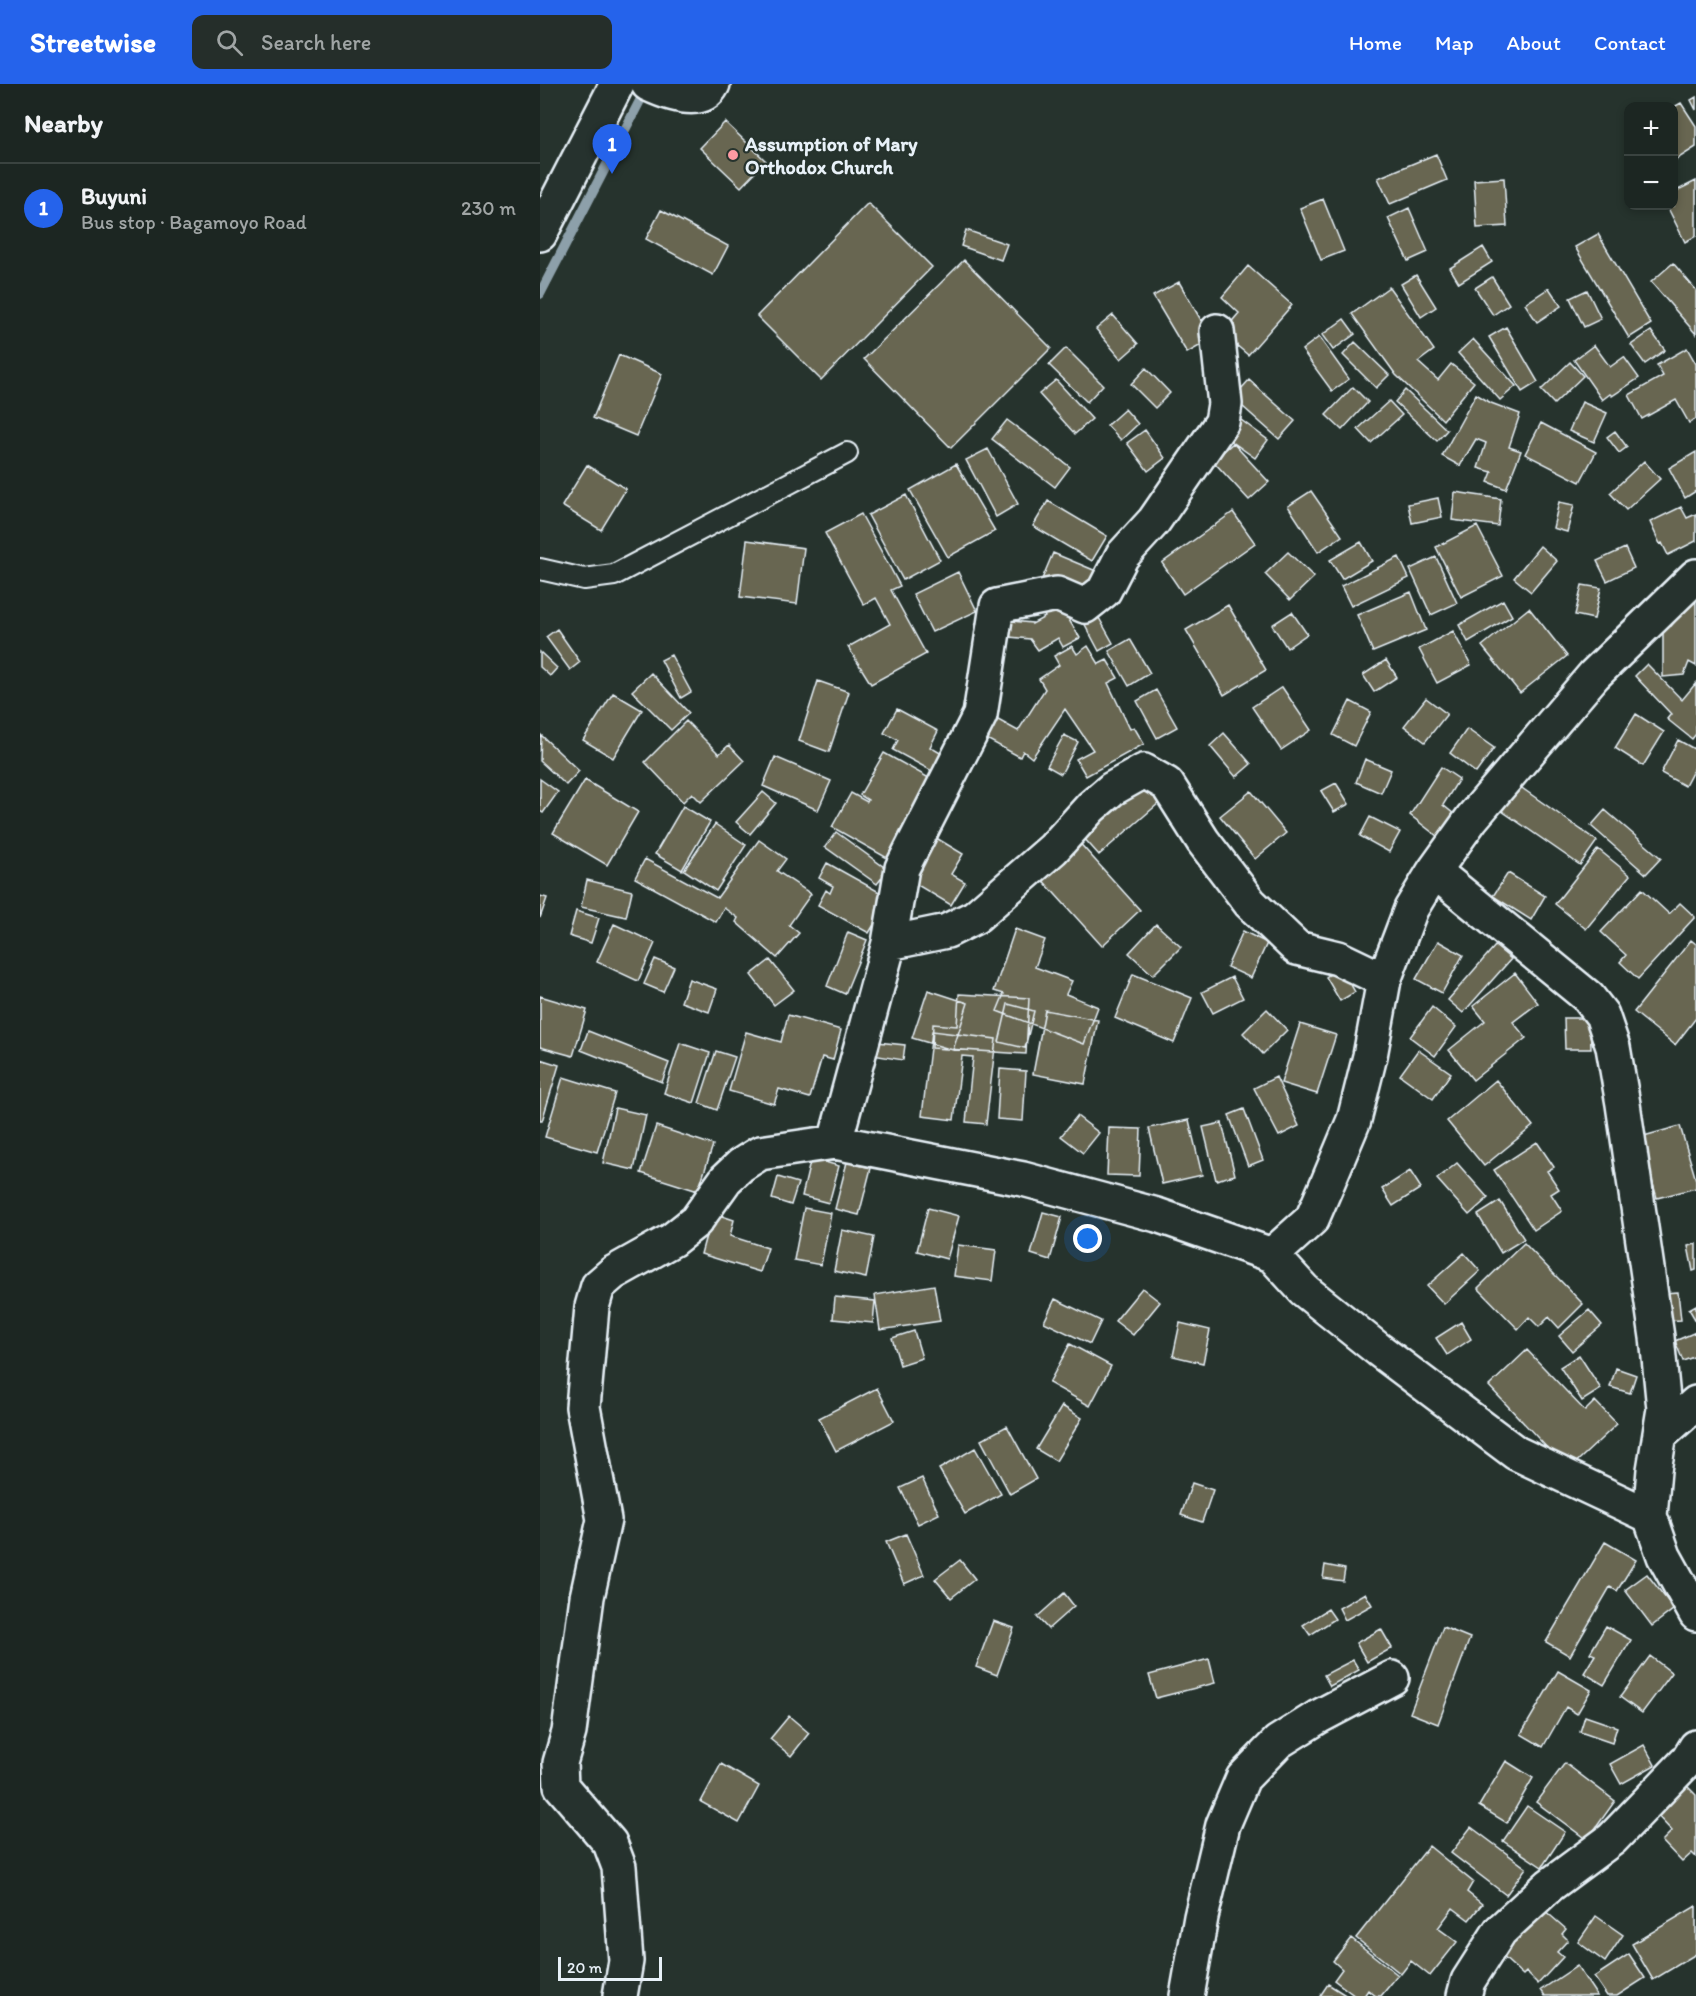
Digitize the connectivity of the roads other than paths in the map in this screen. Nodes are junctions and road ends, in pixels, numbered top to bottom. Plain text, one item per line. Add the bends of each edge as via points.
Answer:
1 (617, 84) edge
2 (648, 84) edge
3 (713, 84) edge
4 (540, 234) edge
5 (1216, 331) dead end
6 (847, 453) dead end
7 (540, 569) edge
8 (1696, 576) edge
9 (1434, 871) junction
10 (889, 943) junction
11 (1384, 980) junction
12 (835, 1142) junction
13 (1272, 1256) junction
14 (1696, 1403) edge
15 (1660, 1435) junction
16 (1650, 1516) junction
17 (1696, 1614) edge
18 (1392, 1678) dead end
19 (1696, 1747) edge
20 (620, 1996) edge
21 (1187, 1996) edge
22 (1464, 1996) edge

1 - 4 main road
2 - 3 main road via 666,93 694,96 703,94
5 - 10 main road via 1226,404 1222,422 1154,521 1122,556 1104,591 1085,606 1058,594 997,606 980,715 902,868
6 - 7 lane via 614,575 584,579
8 - 9 main road via 1594,675 1472,818
9 - 11 main road via 1411,909
9 - 15 main road via 1588,997 1602,1015 1613,1047 1623,1104 1657,1337 1664,1409
10 - 11 main road via 946,931 975,918 1053,849 1091,807 1112,789 1144,771 1167,784 1203,841 1250,903 1297,948 1338,958
10 - 12 main road
11 - 13 main road via 1354,1120 1312,1219
12 - 13 main road via 1034,1182 1157,1215
12 - 20 main road via 760,1153 741,1165 696,1221 598,1286 592,1307 583,1407 603,1520 587,1597 569,1732 560,1763 561,1786 610,1842 619,1867 626,1961
13 - 16 main road via 1304,1290 1516,1453
14 - 15 main road
15 - 16 main road
16 - 17 main road via 1664,1556
18 - 21 main road via 1278,1742 1243,1778 1223,1825
19 - 22 main road via 1612,1839 1550,1885 1500,1931 1468,1981

